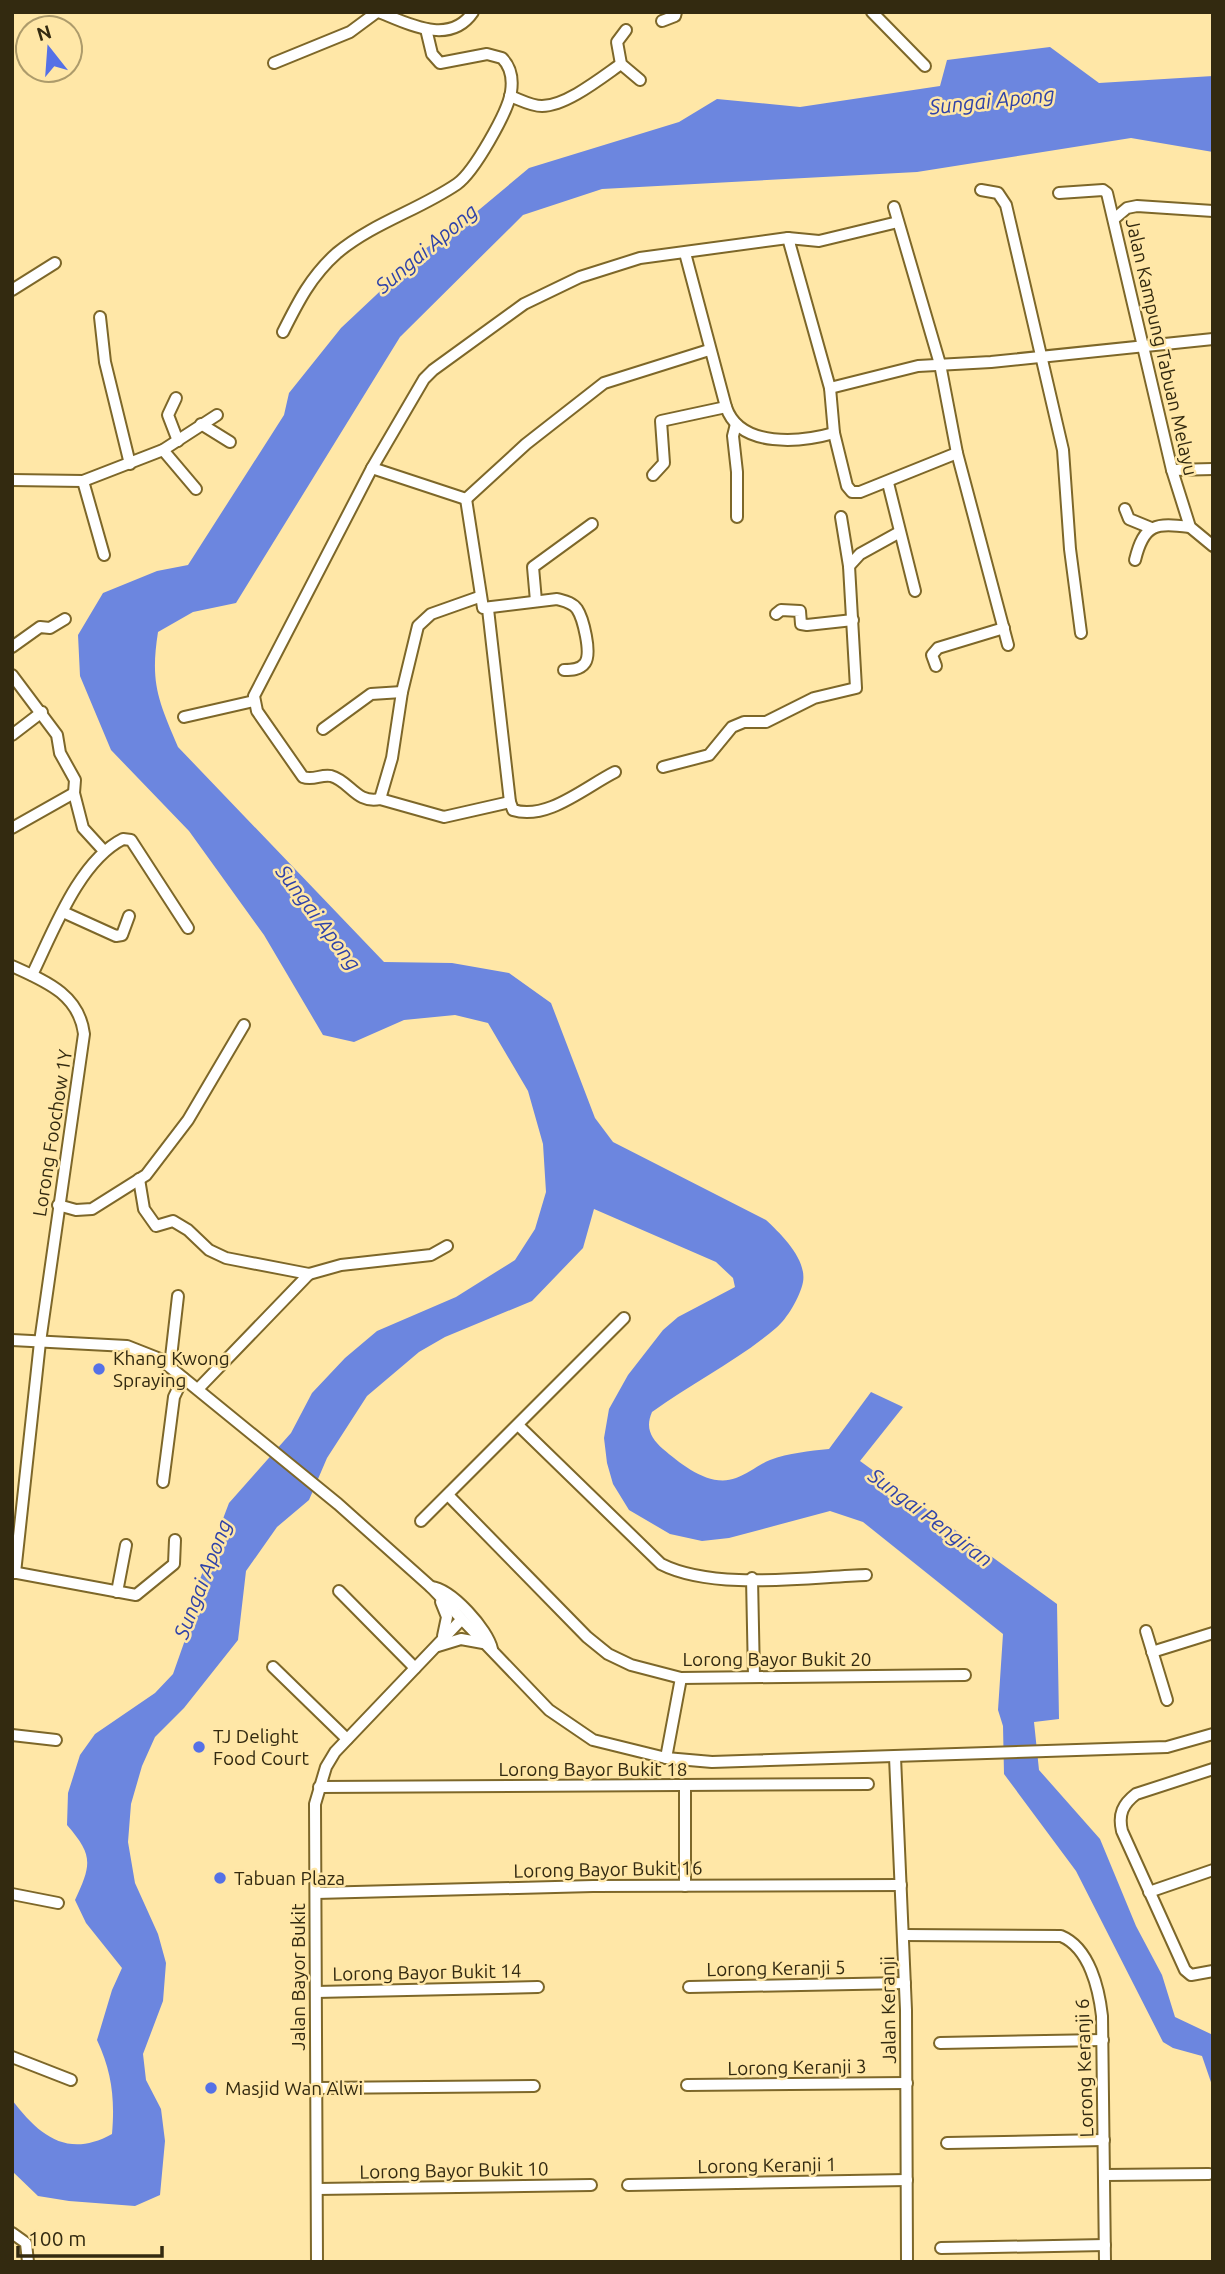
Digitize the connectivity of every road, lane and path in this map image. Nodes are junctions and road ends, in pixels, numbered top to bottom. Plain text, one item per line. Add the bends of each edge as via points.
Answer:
1 (378, 12) edge
2 (473, 12) edge
3 (676, 12) edge
4 (872, 12) edge
5 (662, 21) dead end
6 (426, 29) junction
7 (626, 30) dead end
8 (274, 63) dead end
9 (621, 64) junction
10 (925, 66) dead end
11 (640, 80) dead end
12 (510, 96) junction
13 (981, 190) dead end
14 (1059, 192) dead end
15 (894, 206) dead end
16 (1213, 211) edge
17 (1114, 219) junction
18 (898, 222) junction
19 (788, 238) junction
20 (685, 253) junction
21 (55, 262) dead end
22 (12, 290) edge
23 (100, 317) dead end
24 (282, 332) dead end
25 (1213, 339) edge
26 (1144, 347) junction
27 (709, 350) junction
28 (1042, 355) junction
29 (940, 364) junction
30 (830, 388) junction
31 (176, 398) dead end
32 (726, 407) junction
33 (217, 415) dead end
34 (736, 424) junction
35 (201, 425) junction
36 (834, 433) junction
37 (178, 441) junction
38 (230, 442) dead end
39 (163, 450) junction
40 (957, 453) junction
41 (130, 464) junction
42 (372, 468) junction
43 (1213, 469) edge
44 (1172, 470) junction
45 (653, 475) dead end
46 (12, 480) edge
47 (83, 481) junction
48 (888, 483) junction
49 (196, 489) dead end
50 (466, 499) junction
51 (1125, 509) dead end
52 (737, 517) dead end
53 (841, 517) dead end
54 (592, 524) dead end
55 (1190, 527) junction
56 (1151, 528) junction
57 (898, 533) junction
58 (1213, 546) edge
59 (104, 555) dead end
60 (1135, 560) dead end
61 (849, 566) junction
62 (915, 591) dead end
63 (479, 597) junction
64 (536, 601) junction
65 (488, 610) junction
66 (776, 614) dead end
67 (65, 619) dead end
68 (853, 620) junction
69 (1004, 628) junction
70 (1081, 633) dead end
71 (1008, 645) dead end
72 (12, 647) edge
73 (936, 666) dead end
74 (564, 670) dead end
75 (12, 675) edge
76 (402, 692) junction
77 (254, 701) junction
78 (41, 712) junction
79 (184, 717) dead end
80 (323, 729) dead end
81 (12, 735) edge
82 (663, 767) dead end
83 (615, 772) dead end
84 (74, 793) junction
85 (380, 799) junction
86 (510, 802) junction
87 (12, 828) edge
88 (104, 851) junction
89 (63, 912) junction
90 (130, 916) dead end
91 (188, 928) dead end
92 (12, 966) edge
93 (32, 975) junction
94 (243, 1025) dead end
95 (139, 1179) junction
96 (58, 1205) junction
97 (447, 1246) dead end
98 (309, 1274) junction
99 (178, 1296) dead end
100 (624, 1318) dead end
101 (12, 1340) edge
102 (40, 1342) junction
103 (170, 1366) junction
104 (183, 1378) junction
105 (198, 1390) junction
106 (519, 1426) junction
107 (163, 1482) dead end
108 (448, 1496) junction
109 (421, 1521) dead end
110 (175, 1540) dead end
111 (125, 1545) dead end
112 (13, 1573) edge
113 (866, 1575) dead end
114 (752, 1578) junction
115 (434, 1590) junction
116 (339, 1591) dead end
117 (117, 1592) junction
118 (461, 1620) junction
119 (1146, 1631) dead end
120 (1213, 1633) edge
121 (436, 1647) junction
122 (489, 1647) junction
123 (1152, 1652) junction
124 (273, 1667) dead end
125 (415, 1668) junction
126 (965, 1675) dead end
127 (754, 1677) junction
128 (681, 1678) junction
129 (1167, 1700) dead end
130 (1213, 1734) edge
131 (12, 1735) edge
132 (347, 1739) junction
133 (56, 1740) dead end
134 (666, 1758) junction
135 (895, 1758) junction
136 (1213, 1769) edge
137 (868, 1784) dead end
138 (685, 1786) junction
139 (318, 1787) junction
140 (1213, 1870) edge
141 (901, 1885) junction
142 (685, 1886) junction
143 (1149, 1892) junction
144 (316, 1893) junction
145 (12, 1894) edge
146 (58, 1903) dead end
147 (904, 1935) junction
148 (1213, 1971) edge
149 (905, 1983) junction
150 (538, 1987) dead end
151 (689, 1987) dead end
152 (316, 1992) junction
153 (1103, 2040) junction
154 (940, 2043) dead end
155 (12, 2057) edge
156 (71, 2080) dead end
157 (907, 2083) junction
158 (687, 2085) dead end
159 (534, 2086) dead end
160 (316, 2088) junction
161 (1104, 2140) junction
162 (947, 2143) dead end
163 (1209, 2174) dead end
164 (1105, 2175) junction
165 (907, 2180) junction
166 (591, 2185) dead end
167 (628, 2185) dead end
168 (317, 2189) junction
169 (12, 2233) edge
170 (1105, 2245) junction
171 (941, 2248) dead end
172 (28, 2262) edge
173 (317, 2262) edge
174 (907, 2262) edge
175 (1105, 2262) edge

1 - 6 street
1 - 8 street via 350,32
2 - 6 street via 466,22 450,29
3 - 5 street
4 - 10 street
6 - 12 street via 432,54 440,63 486,54 502,58 511,72
7 - 9 street via 617,42
9 - 11 street
9 - 12 street via 583,90 546,107
12 - 24 street via 475,163 459,182 371,229 337,254 307,283
13 - 28 street via 998,193 1006,205
14 - 17 street, Jalan Kampung Tabuan Melayu via 1106,191
15 - 18 street
16 - 17 street via 1138,205
17 - 26 street, Jalan Kampung Tabuan Melayu
18 - 19 street via 819,242
18 - 29 street
19 - 20 street
19 - 30 street
20 - 27 street
20 - 42 street via 640,258 559,286 476,335 424,379
21 - 22 street
23 - 41 street via 105,362
25 - 26 street
26 - 28 street
26 - 44 street, Jalan Kampung Tabuan Melayu
27 - 32 street
27 - 50 street via 604,383
28 - 29 street
28 - 70 street via 1063,450
29 - 30 street
29 - 40 street
30 - 36 street
31 - 37 street via 168,415
32 - 34 street
32 - 45 street via 661,421 664,463
33 - 35 street
34 - 36 street via 783,441
34 - 52 street
35 - 37 street
35 - 38 street
36 - 48 street via 852,492
37 - 39 street
39 - 41 street
39 - 49 street
40 - 48 street
40 - 69 street
41 - 47 street
42 - 50 street
42 - 77 street
43 - 44 street
44 - 55 street, Jalan Kampung Tabuan Melayu
46 - 47 street
47 - 59 street
48 - 57 street
50 - 63 street
51 - 56 street via 1129,519
53 - 61 street
54 - 64 street via 534,567
55 - 56 street
55 - 58 street
56 - 60 street via 1143,536
57 - 61 street via 860,554
57 - 62 street
61 - 68 street
63 - 65 street
63 - 76 street via 423,619
64 - 65 street
64 - 74 street via 568,601 577,609 585,663
65 - 86 street
66 - 68 street via 800,611 802,624 807,625
67 - 72 street via 50,628 40,627
68 - 82 street via 856,688 796,705 766,722 744,722 732,727 709,755
69 - 71 street
69 - 73 street via 937,649 932,655
75 - 78 street
76 - 80 street via 372,694
76 - 85 street
77 - 79 street
77 - 85 street via 303,777 333,777 360,797
78 - 81 street
78 - 84 street via 57,735 60,753 75,780
83 - 86 street via 551,809 523,813 513,810
84 - 87 street
84 - 88 street via 83,828
85 - 86 street via 444,817
88 - 89 street
88 - 91 street via 124,839 131,840
89 - 90 street via 116,936 122,935
89 - 93 street
92 - 93 street, Lorong Foochow 1Y
93 - 96 street, Lorong Foochow 1Y via 68,996 82,1020 84,1034
94 - 95 street via 168,1150
95 - 96 street via 92,1209
95 - 98 street via 145,1209 156,1227 173,1221 226,1258
96 - 102 street, Lorong Foochow 1Y
97 - 98 street via 431,1255 341,1265
98 - 105 street
99 - 103 street
100 - 106 street
101 - 102 street
102 - 103 street via 127,1346
102 - 112 street, Lorong Foochow 1Y
103 - 104 street
104 - 105 street
104 - 107 street via 174,1397
105 - 115 street via 338,1504
106 - 108 street
106 - 114 street via 661,1564 693,1575
108 - 109 street
108 - 128 street, Lorong Bayor Bukit 20 via 608,1654
110 - 117 street via 174,1564 167,1573 136,1595
111 - 117 street
112 - 117 street
113 - 114 street
114 - 127 street
115 - 118 street
115 - 121 street via 447,1617 446,1631
115 - 122 street via 442,1588 451,1596 489,1636
116 - 125 street
118 - 121 street, Jalan Bayor Bukit
118 - 122 street
119 - 123 street
120 - 123 street
121 - 122 street via 461,1639
121 - 125 street, Jalan Bayor Bukit
122 - 134 street via 549,1710 593,1740
123 - 129 street
124 - 132 street
125 - 132 street, Jalan Bayor Bukit
126 - 127 street, Lorong Bayor Bukit 20
127 - 128 street, Lorong Bayor Bukit 20
128 - 134 street
130 - 135 street via 1167,1747
131 - 133 street
132 - 139 street, Jalan Bayor Bukit
134 - 135 street via 712,1762
135 - 141 street, Jalan Keranji
136 - 143 street via 1128,1800 1119,1818
137 - 138 street, Lorong Bayor Bukit 18
138 - 139 street, Lorong Bayor Bukit 18
138 - 142 street
139 - 144 street, Jalan Bayor Bukit
140 - 143 street
141 - 142 street, Lorong Bayor Bukit 16
141 - 147 street, Jalan Keranji
142 - 144 street, Lorong Bayor Bukit 16
143 - 148 street via 1185,1970 1191,1975
144 - 152 street, Jalan Bayor Bukit
145 - 146 street
147 - 149 street, Jalan Keranji
147 - 153 street, Lorong Keranji 6 via 1068,1939 1096,1982
149 - 151 street, Lorong Keranji 5
149 - 157 street, Jalan Keranji
150 - 152 street, Lorong Bayor Bukit 14
152 - 160 street, Jalan Bayor Bukit
153 - 154 street
153 - 161 street, Lorong Keranji 6
155 - 156 street
157 - 158 street, Lorong Keranji 3
157 - 165 street, Jalan Keranji
159 - 160 street
160 - 168 street, Jalan Bayor Bukit
161 - 162 street
161 - 164 street, Lorong Keranji 6
163 - 164 street
164 - 170 street, Lorong Keranji 6
165 - 167 street, Lorong Keranji 1
165 - 174 street, Jalan Keranji
166 - 168 street, Lorong Bayor Bukit 10
168 - 173 street, Jalan Bayor Bukit
169 - 172 street via 26,2243
170 - 171 street
170 - 175 street, Lorong Keranji 6

